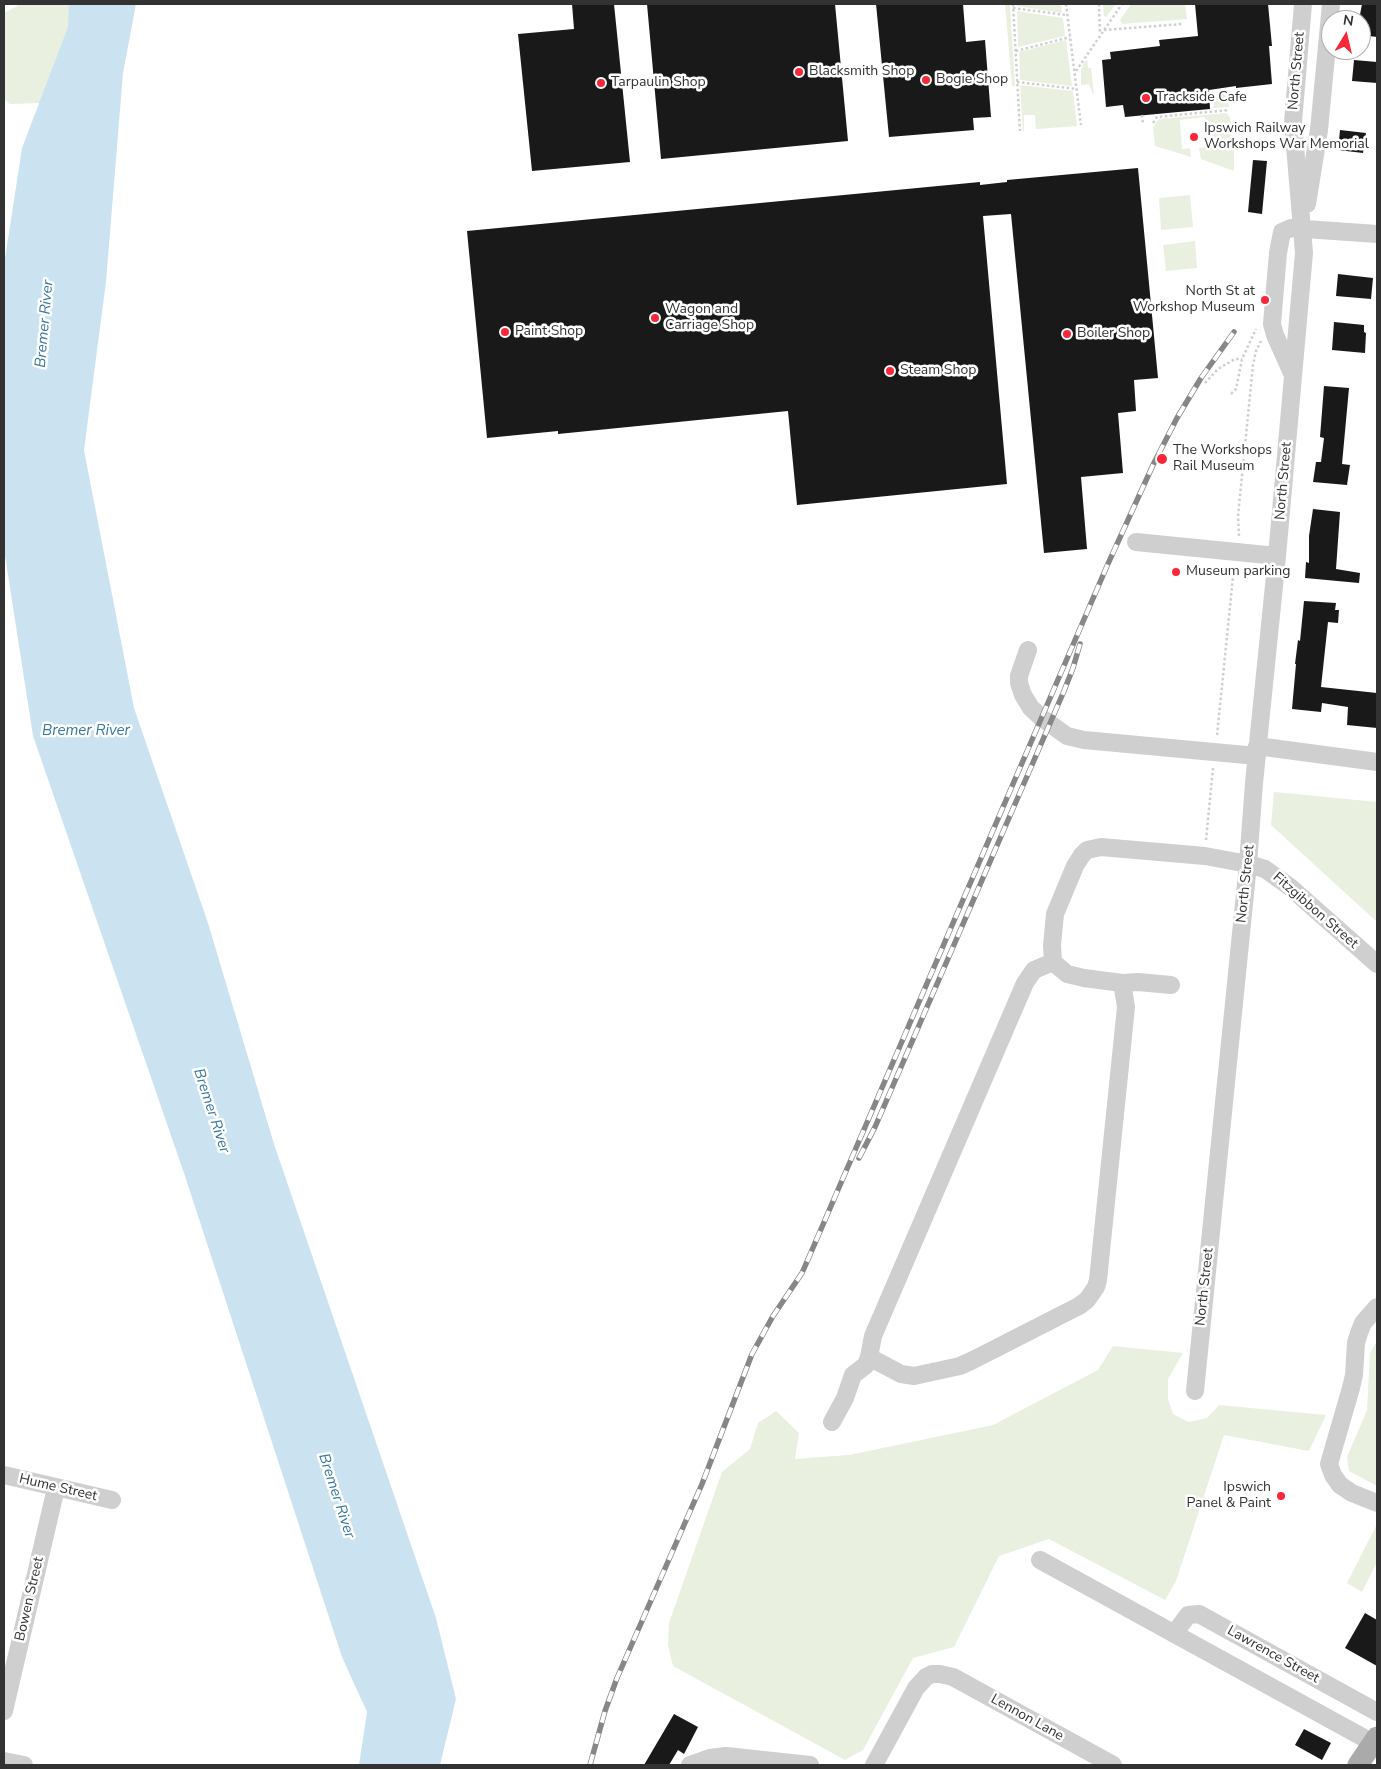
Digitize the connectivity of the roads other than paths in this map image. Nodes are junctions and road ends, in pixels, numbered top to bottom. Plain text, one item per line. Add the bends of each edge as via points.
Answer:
1 (1303, 4) edge
2 (1331, 4) edge
3 (1303, 228) junction
4 (1377, 234) edge
5 (1293, 377) junction
6 (1136, 542) dead end
7 (1277, 556) junction
8 (1028, 650) dead end
9 (1257, 751) junction
10 (1377, 762) edge
11 (1248, 864) junction
12 (1053, 962) junction
13 (1377, 964) edge
14 (1122, 983) junction
15 (1171, 985) dead end
16 (1377, 1307) edge
17 (869, 1357) junction
18 (1195, 1391) dead end
19 (832, 1422) dead end
20 (4, 1475) edge
21 (56, 1488) junction
22 (112, 1500) dead end
23 (1377, 1503) edge
24 (1040, 1560) dead end
25 (1174, 1634) junction
26 (1340, 1692) junction
27 (4, 1711) edge
28 (1377, 1712) edge
29 (1326, 1717) junction
30 (1376, 1742) edge
31 (4, 1761) edge
32 (24, 1765) edge
33 (690, 1765) edge
34 (777, 1765) edge
35 (807, 1765) edge
36 (874, 1765) edge
37 (1113, 1765) edge
38 (1358, 1765) edge

1 - 3 street, North Street via 1293,122
2 - 3 street, North Street via 1319,130
3 - 4 street
3 - 5 street, North Street via 1304,253
3 - 5 street, North Street via 1288,228 1281,234 1272,319
5 - 7 street, North Street
6 - 7 street
7 - 9 street, North Street
8 - 9 street via 1019,683 1023,695 1037,713 1062,733 1078,739
9 - 10 street
9 - 11 street, North Street
11 - 12 street, Fitzgibbon Street via 1205,856 1101,847 1087,850 1075,866 1055,914
11 - 13 street, Fitzgibbon Street via 1278,878
11 - 18 street, North Street
12 - 14 street via 1067,974
12 - 17 street via 1034,970 1025,984 873,1336
14 - 15 street
14 - 17 street via 1126,1007 1098,1280 1092,1294 1079,1306 960,1366 914,1376 901,1374
16 - 23 street via 1359,1333 1354,1375 1329,1464 1340,1485
17 - 19 street via 866,1365 853,1375
20 - 21 street, Hume Street
21 - 22 street, Hume Street
21 - 27 street, Bowen Street
24 - 25 street, Lawrence Street
25 - 26 street, Lawrence Street via 1188,1615 1199,1614
25 - 29 street, Lawrence Street
26 - 28 street, Lawrence Street
26 - 29 street via 1341,1710
29 - 30 street, Lawrence Street
30 - 38 main road
31 - 32 street
33 - 35 street via 726,1756
34 - 35 street
36 - 37 street, Lennon Lane via 916,1688 929,1676 940,1674 953,1677

